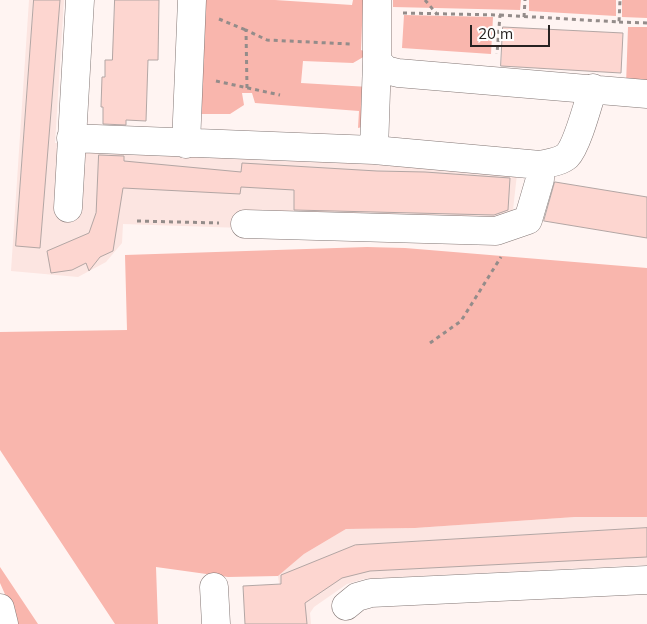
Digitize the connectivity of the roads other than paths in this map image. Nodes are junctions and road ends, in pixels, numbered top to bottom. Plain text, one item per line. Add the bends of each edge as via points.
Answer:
1 (80, 0) edge
2 (192, 0) edge
3 (387, 6) edge
4 (377, 53) junction
5 (593, 88) junction
6 (647, 94) edge
7 (71, 138) junction
8 (186, 144) junction
9 (374, 150) junction
10 (540, 165) junction
11 (68, 208) dead end
12 (245, 224) road end
13 (647, 580) edge
14 (214, 587) dead end
15 (346, 606) dead end
16 (0, 608) edge
17 (4, 624) edge
18 (216, 624) edge

1 - 7 street
2 - 8 street
3 - 4 street
4 - 5 street via 386,70 398,73
4 - 9 street
5 - 6 street
5 - 10 street via 570,152 566,157
7 - 8 street
7 - 11 street
8 - 9 street
9 - 10 street
10 - 12 street via 540,179 528,220 496,231
13 - 15 street via 371,593 357,597
14 - 18 street
16 - 17 street

